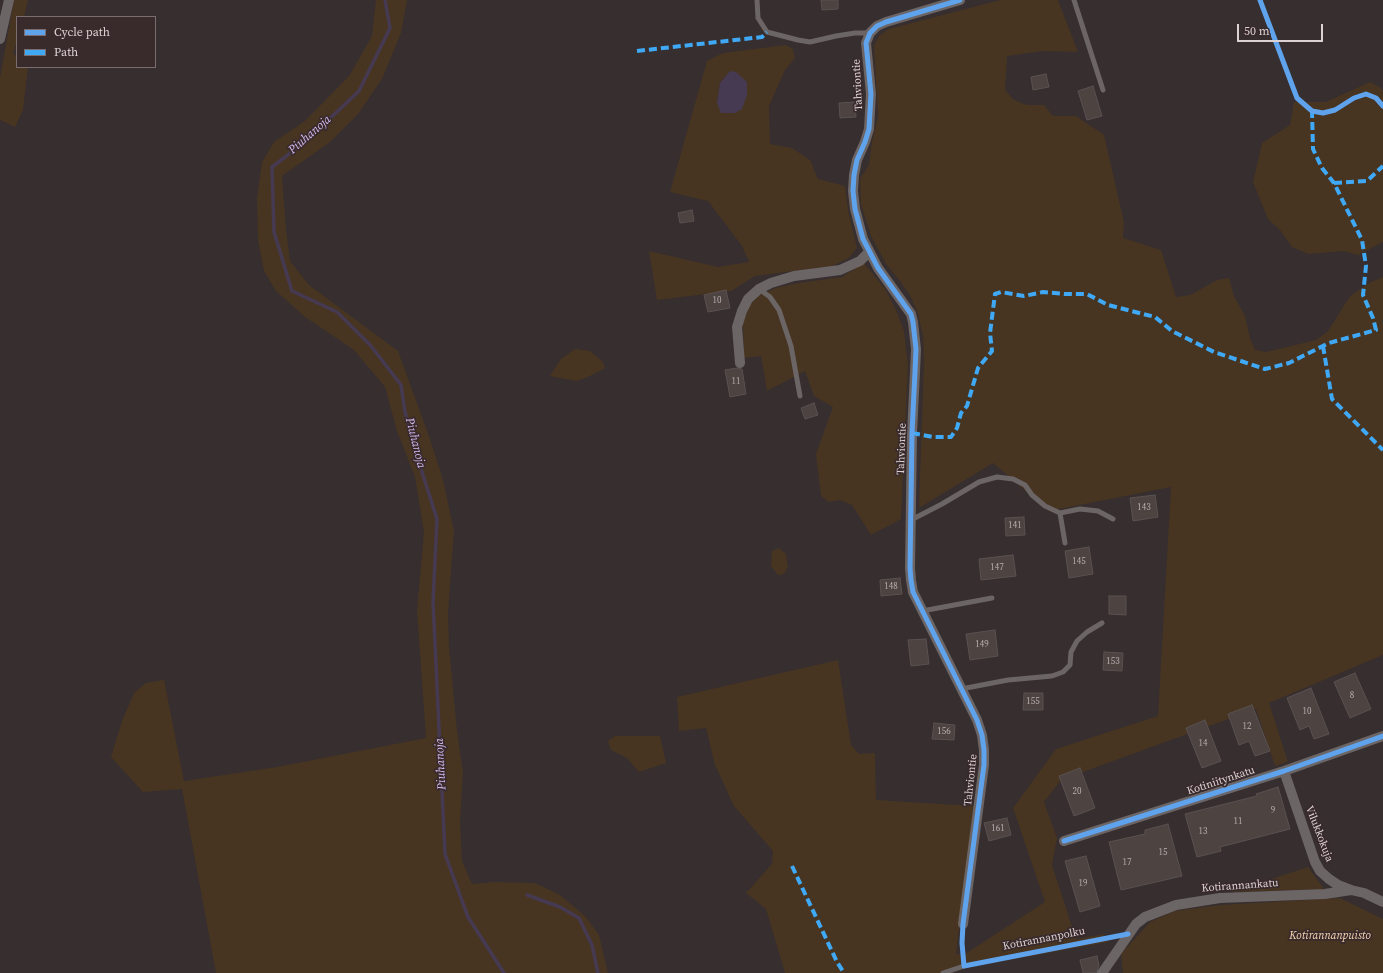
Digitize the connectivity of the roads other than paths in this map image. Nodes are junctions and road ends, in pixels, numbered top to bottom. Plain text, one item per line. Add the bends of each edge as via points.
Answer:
1 (9, 0) edge
2 (757, 0) edge
3 (960, 0) edge
4 (1074, 0) edge
5 (870, 33) junction
6 (0, 39) edge
7 (1103, 90) dead end
8 (869, 252) junction
9 (759, 289) junction
10 (740, 363) dead end
11 (800, 396) dead end
12 (1060, 512) junction
13 (1113, 519) dead end
14 (910, 521) junction
15 (1065, 543) dead end
16 (992, 598) dead end
17 (922, 611) junction
18 (1102, 623) dead end
19 (961, 689) junction
20 (1383, 736) edge
21 (1284, 771) junction
22 (1064, 841) dead end
23 (1351, 890) junction
24 (1383, 902) edge
25 (963, 924) dead end
26 (964, 966) dead end
27 (943, 973) edge
28 (1102, 973) edge

1 - 6 street
2 - 5 lane via 758,18 767,32 810,42 855,33
3 - 5 street via 886,22
4 - 7 lane
5 - 8 street, Tahviontie via 866,43 871,94 869,129 857,160 853,191 858,225
8 - 9 street via 860,261 840,270 794,276
8 - 14 street, Tahviontie via 913,322 916,349
9 - 10 street via 748,299 737,327
9 - 11 lane via 770,297 779,310 791,346
12 - 13 lane via 1080,509 1098,511
12 - 14 lane via 1045,506 1025,485 1013,479 997,477 979,482
12 - 15 lane
14 - 17 street, Tahviontie via 911,580 913,592
16 - 17 lane
17 - 19 street, Tahviontie
18 - 19 lane via 1086,632 1077,641 1071,652 1070,665 1063,672 1052,676 1008,680
19 - 25 street, Tahviontie via 977,720 984,750
20 - 21 street, Kotiniitynkatu
21 - 22 street, Kotiniitynkatu
21 - 23 street, Vilukkokuja via 1317,866 1329,879
23 - 24 street, Kotirannankatu
23 - 28 street, Kotirannankatu via 1325,894 1220,898 1176,905 1145,917 1136,924
26 - 27 lane

